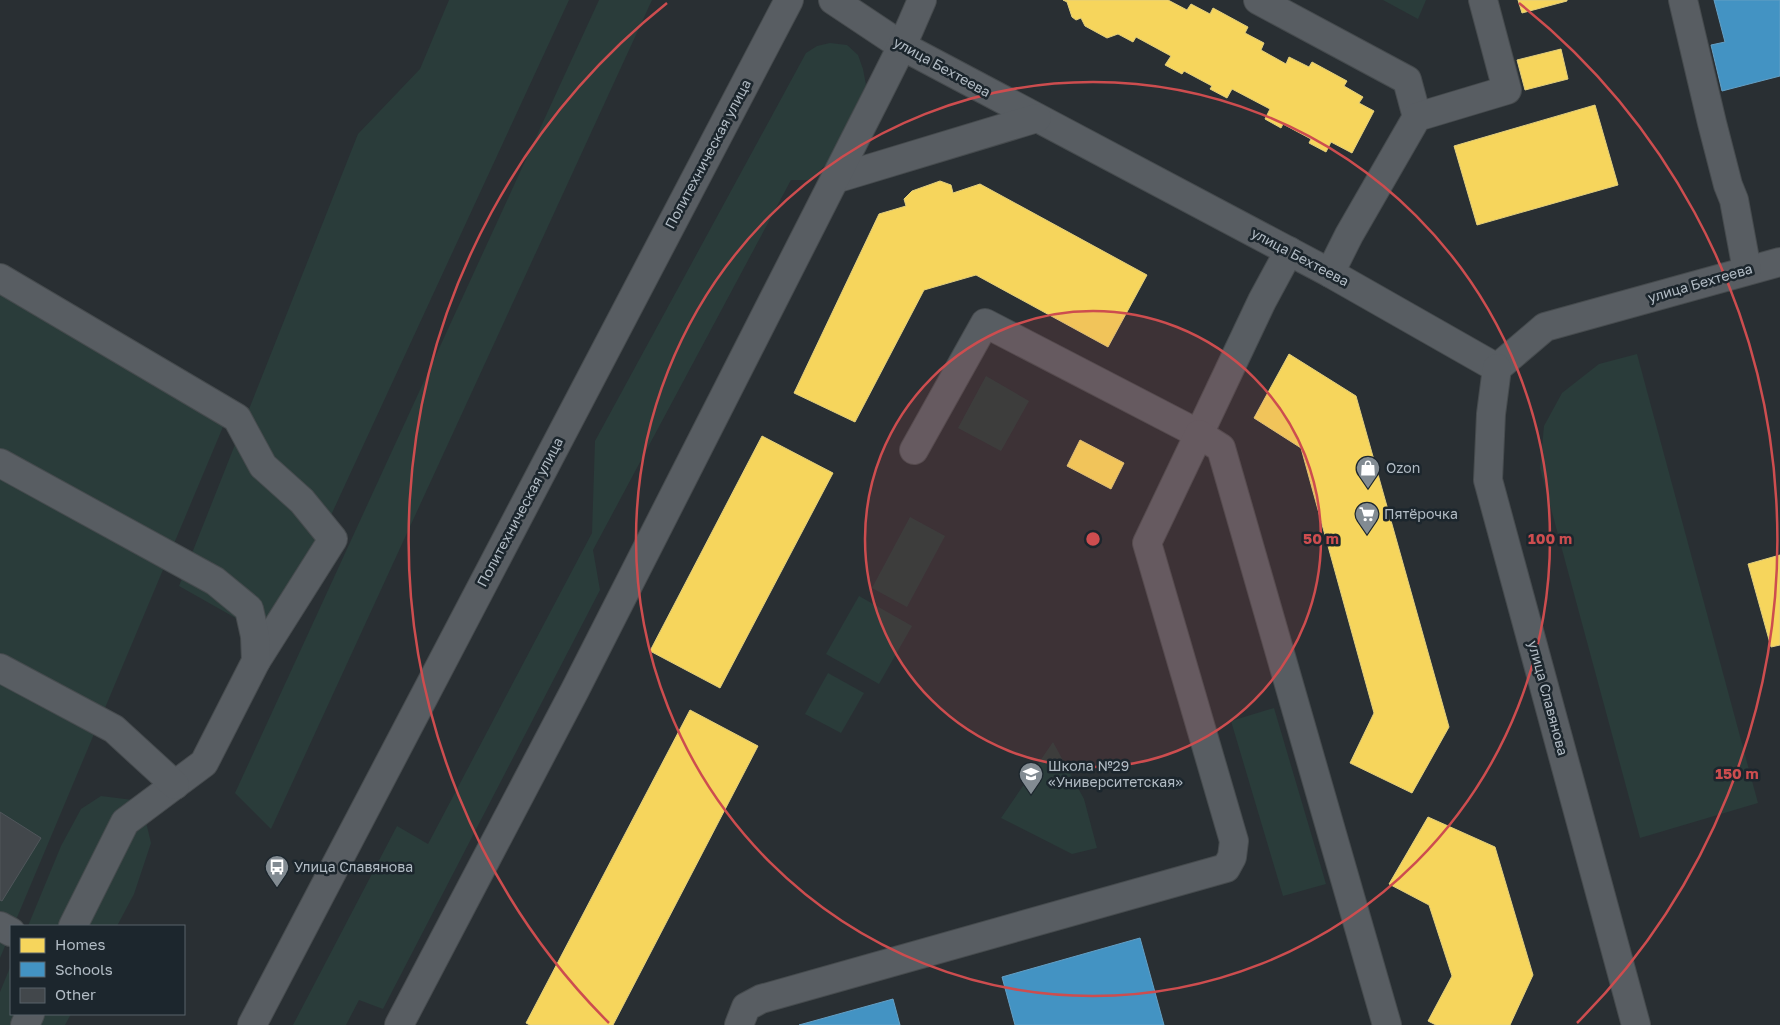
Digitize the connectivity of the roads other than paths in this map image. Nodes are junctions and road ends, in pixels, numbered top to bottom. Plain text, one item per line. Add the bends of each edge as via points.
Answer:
1 (789, 0) edge
2 (833, 0) edge
3 (922, 0) edge
4 (1258, 0) edge
5 (1483, 0) edge
6 (1682, 0) edge
7 (902, 46) junction
8 (1417, 117) junction
9 (1037, 118) junction
10 (835, 178) junction
11 (1288, 251) junction
12 (1780, 262) edge
13 (1747, 270) junction
14 (1330, 273) junction
15 (0, 278) edge
16 (1497, 368) junction
17 (1199, 434) junction
18 (914, 450) dead end
19 (0, 463) edge
20 (256, 661) junction
21 (0, 668) edge
22 (175, 785) junction
23 (74, 925) edge
24 (252, 1025) edge
25 (399, 1025) edge
26 (739, 1025) edge
27 (1387, 1025) edge
28 (1636, 1025) edge

1 - 24 street, Политехническая улица
2 - 7 street, улица Бехтеева
3 - 7 street
4 - 8 street via 1408,80
5 - 8 street via 1507,90
6 - 13 street via 1734,200
7 - 9 street, улица Бехтеева
7 - 10 street
8 - 14 street
9 - 10 street
9 - 11 street, улица Бехтеева
10 - 25 street via 575,690
11 - 14 street, улица Бехтеева
11 - 17 street
12 - 13 street, улица Бехтеева
13 - 16 street, улица Бехтеева via 1545,327
14 - 16 street, улица Бехтеева
15 - 20 street via 237,418 264,466 302,501 333,539
16 - 28 street, улица Славянова via 1488,480
17 - 18 street via 985,323
17 - 26 street via 1146,543 1234,841 1232,857 1226,868 761,998 746,1007
17 - 27 street via 1221,448
19 - 20 street via 215,581 249,609
20 - 22 street via 204,763
21 - 22 street via 114,729
22 - 23 street via 125,822

